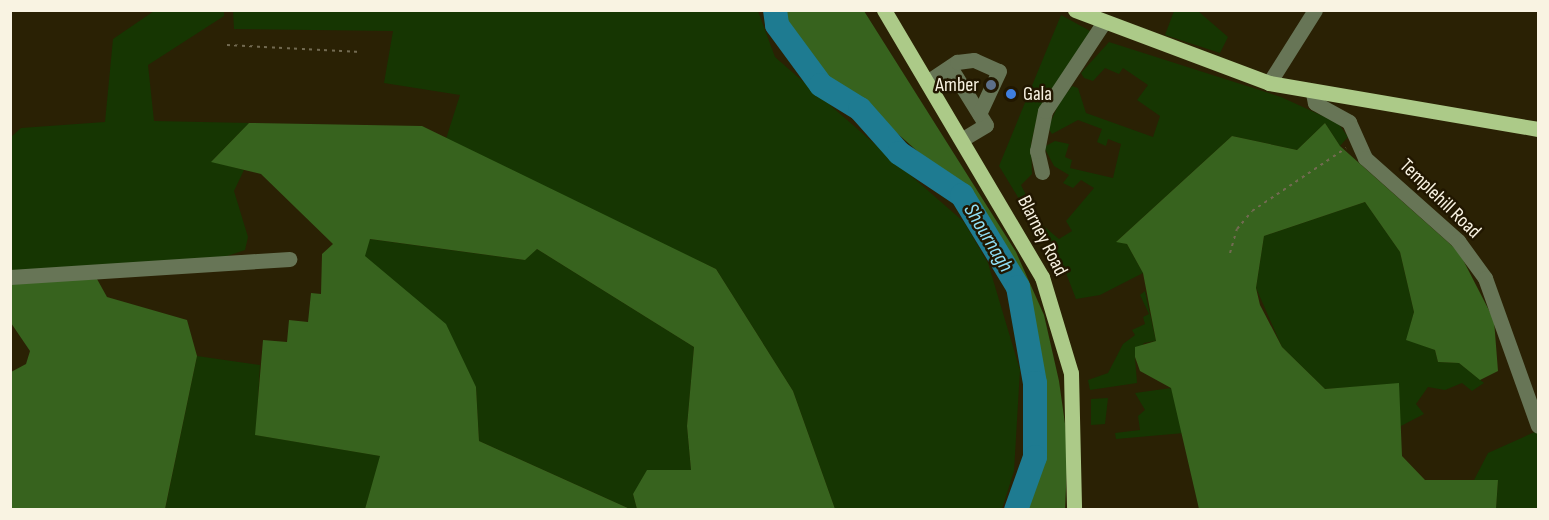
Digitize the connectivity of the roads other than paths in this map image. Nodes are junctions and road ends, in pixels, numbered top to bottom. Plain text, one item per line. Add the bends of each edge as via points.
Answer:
1 (884, 10) edge
2 (1075, 10) edge
3 (1315, 10) edge
4 (1104, 22) junction
5 (950, 67) junction
6 (927, 82) junction
7 (1269, 83) junction
8 (1313, 93) junction
9 (979, 114) junction
10 (1539, 129) edge
11 (963, 139) junction
12 (1042, 172) dead end
13 (289, 259) dead end
14 (10, 277) edge
15 (1539, 426) edge
16 (1074, 510) edge

1 - 6 main road, Blarney Road
2 - 4 main road
3 - 7 street
4 - 7 main road
4 - 12 street via 1045,111 1037,151
5 - 6 street
5 - 9 street
5 - 9 street via 974,60 999,71
6 - 11 main road, Blarney Road
7 - 8 main road
8 - 10 main road via 1424,105
8 - 15 street, Templehill Road via 1315,103 1349,122 1365,158 1458,241 1485,278
9 - 11 street via 986,125
11 - 16 main road, Blarney Road via 1019,230 1062,331 1076,430
13 - 14 street

